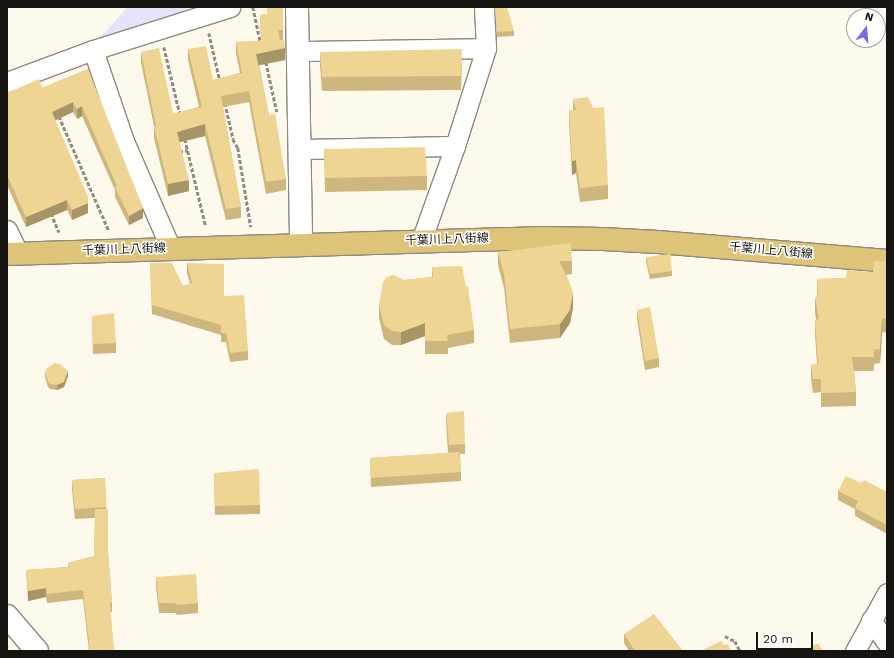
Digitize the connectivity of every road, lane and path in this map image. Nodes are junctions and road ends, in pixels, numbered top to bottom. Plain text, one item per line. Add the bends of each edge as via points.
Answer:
1 (230, 7) edge
2 (253, 7) edge
3 (298, 7) edge
4 (484, 7) edge
5 (205, 15) junction
6 (160, 29) junction
7 (486, 48) junction
8 (93, 50) junction
9 (263, 51) edge
10 (298, 51) junction
11 (265, 58) edge
12 (7, 82) edge
13 (221, 85) edge
14 (224, 100) edge
15 (58, 113) edge
16 (278, 117) dead end
17 (181, 120) edge
18 (184, 135) edge
19 (455, 146) junction
20 (300, 149) junction
21 (188, 150) junction
22 (172, 154) edge
23 (49, 210) edge
24 (7, 230) edge
25 (421, 241) junction
26 (301, 244) junction
27 (255, 246) junction
28 (210, 247) junction
29 (171, 249) junction
30 (117, 250) junction
31 (68, 252) junction
32 (12, 254) edge
33 (887, 261) edge
34 (887, 593) edge
35 (7, 616) edge
36 (871, 620) junction
37 (725, 636) dead end
38 (887, 643) edge
39 (37, 651) edge
40 (740, 651) edge
41 (856, 651) edge

1 - 5 street
2 - 9 path
3 - 10 street
4 - 7 street
5 - 6 street
5 - 13 path
6 - 8 street
6 - 17 path
7 - 10 street
7 - 19 street
8 - 12 street
8 - 29 street via 124,141
10 - 20 street
11 - 16 path
14 - 27 path via 233,139 238,148
15 - 30 path
18 - 21 path
19 - 20 street
19 - 25 street
20 - 26 street
21 - 22 path
21 - 28 path
23 - 31 path
24 - 32 street
25 - 26 main road, 千葉川上八街線
25 - 33 main road, 千葉川上八街線 via 603,239
26 - 27 main road, 千葉川上八街線
27 - 28 main road, 千葉川上八街線
28 - 29 main road, 千葉川上八街線
29 - 30 main road, 千葉川上八街線
30 - 31 main road, 千葉川上八街線
31 - 32 main road, 千葉川上八街線
34 - 36 street
35 - 39 street
36 - 38 street
36 - 41 street
37 - 40 path via 735,641

